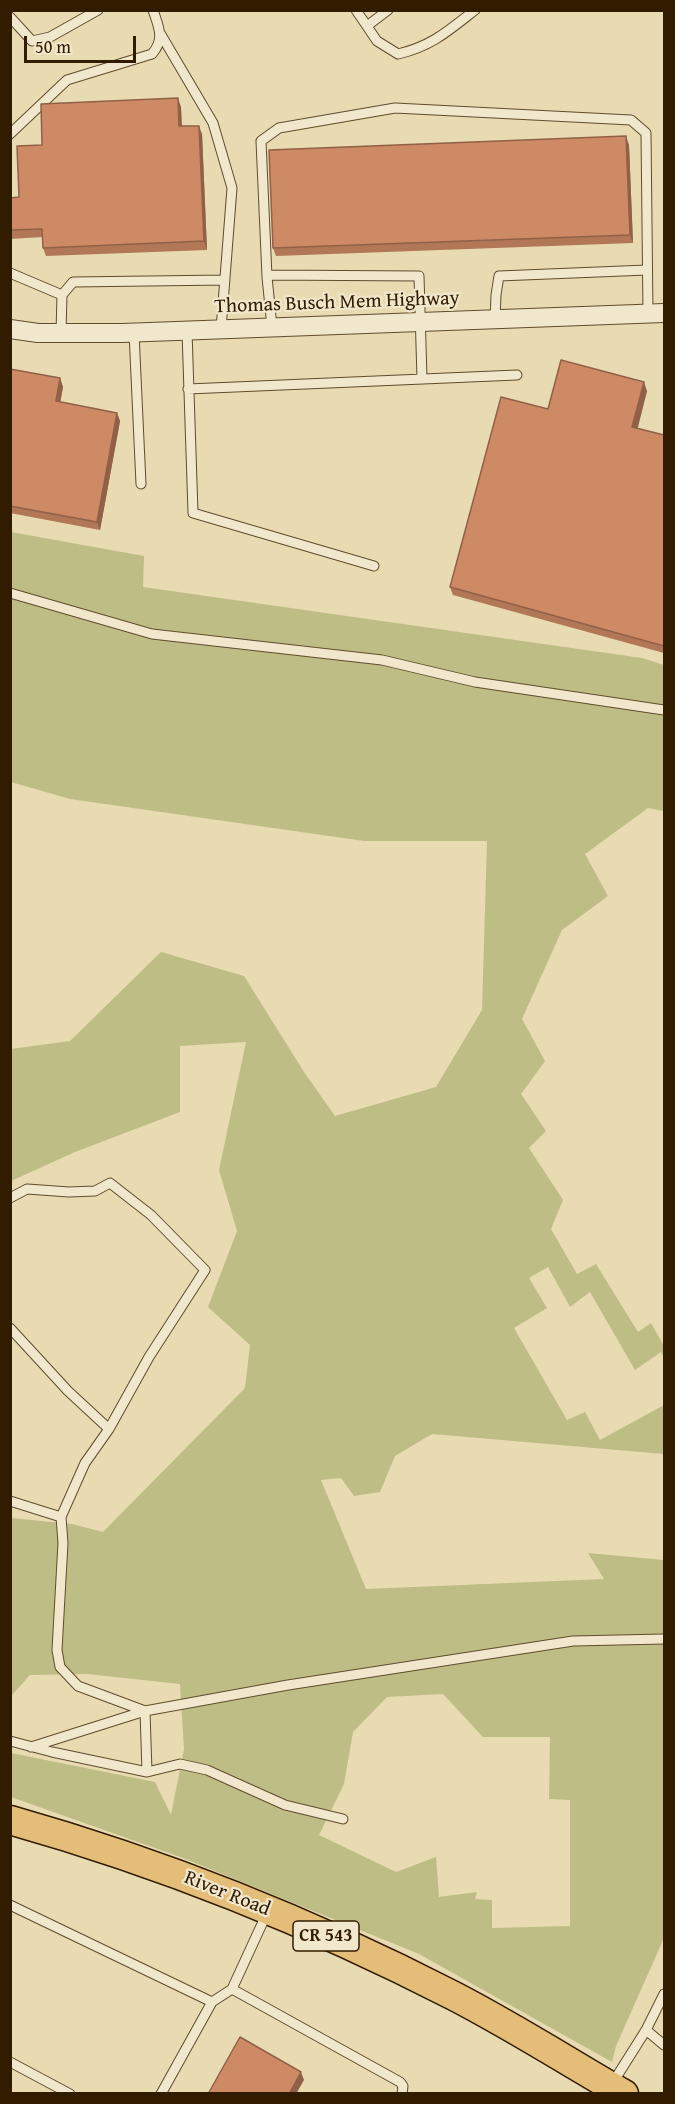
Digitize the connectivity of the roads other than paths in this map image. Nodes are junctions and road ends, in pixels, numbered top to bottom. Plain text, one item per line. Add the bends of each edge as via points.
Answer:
1 (98, 10) edge
2 (153, 10) edge
3 (356, 10) edge
4 (388, 10) edge
5 (474, 10) edge
6 (10, 17) edge
7 (367, 26) junction
8 (160, 33) junction
9 (10, 134) edge
10 (647, 270) junction
11 (10, 273) edge
12 (267, 274) junction
13 (225, 280) junction
14 (62, 295) junction
15 (656, 313) edge
16 (495, 320) junction
17 (420, 322) junction
18 (272, 327) junction
19 (10, 329) edge
20 (221, 329) junction
21 (187, 331) junction
22 (61, 333) junction
23 (134, 333) junction
24 (517, 375) dead end
25 (422, 379) junction
26 (188, 389) junction
27 (141, 484) dead end
28 (375, 566) dead end
29 (10, 593) edge
30 (664, 710) edge
31 (10, 1198) edge
32 (10, 1328) edge
33 (109, 1429) junction
34 (10, 1501) edge
35 (61, 1517) junction
36 (664, 1639) edge
37 (145, 1711) junction
38 (10, 1741) edge
39 (31, 1747) junction
40 (147, 1772) junction
41 (344, 1819) dead end
42 (10, 1820) edge
43 (10, 1905) edge
44 (268, 1911) junction
45 (232, 1989) junction
46 (664, 1994) edge
47 (212, 2001) junction
48 (646, 2030) junction
49 (664, 2045) edge
50 (10, 2062) edge
51 (617, 2090) edge
52 (70, 2094) edge
53 (161, 2094) edge
54 (402, 2094) edge

1 - 6 lane via 50,37 32,41
2 - 8 lane
3 - 7 lane
4 - 7 lane
5 - 7 lane via 437,39 398,54 377,41
8 - 9 lane via 159,46 152,54 67,80
8 - 13 lane via 213,123 232,188
10 - 12 lane via 646,133 631,120 394,108 279,128 261,141
10 - 15 lane
10 - 16 lane via 499,276
11 - 14 lane
12 - 17 lane via 419,276
12 - 18 lane
13 - 14 lane via 73,282
13 - 20 lane
14 - 22 lane
15 - 16 street, Thomas Busch Mem Highway
16 - 17 street, Thomas Busch Mem Highway
17 - 18 street, Thomas Busch Mem Highway
17 - 25 lane
18 - 20 street, Thomas Busch Mem Highway
19 - 22 street, Thomas Busch Mem Highway
20 - 21 street, Thomas Busch Mem Highway
21 - 23 street, Thomas Busch Mem Highway
21 - 26 lane
22 - 23 street, Thomas Busch Mem Highway
23 - 27 lane
24 - 25 lane
25 - 26 lane
26 - 28 lane via 193,513
29 - 30 lane via 152,634 382,660 475,682
31 - 33 lane via 27,1189 95,1191 110,1183 151,1215 205,1270
32 - 33 lane
33 - 35 lane via 85,1463
34 - 35 lane
35 - 37 lane via 57,1650 60,1667 78,1686
36 - 37 lane via 573,1641
37 - 39 lane
37 - 40 lane
38 - 39 lane
39 - 40 lane
40 - 41 lane via 180,1764 207,1770 285,1805
42 - 44 main road, River Road / CR 543 via 138,1858
43 - 47 lane
44 - 45 lane
44 - 51 main road, River Road / CR 543 via 454,1996
45 - 47 lane
45 - 54 lane via 400,2082
46 - 48 lane
47 - 53 lane
48 - 49 lane
48 - 51 lane
50 - 52 lane

